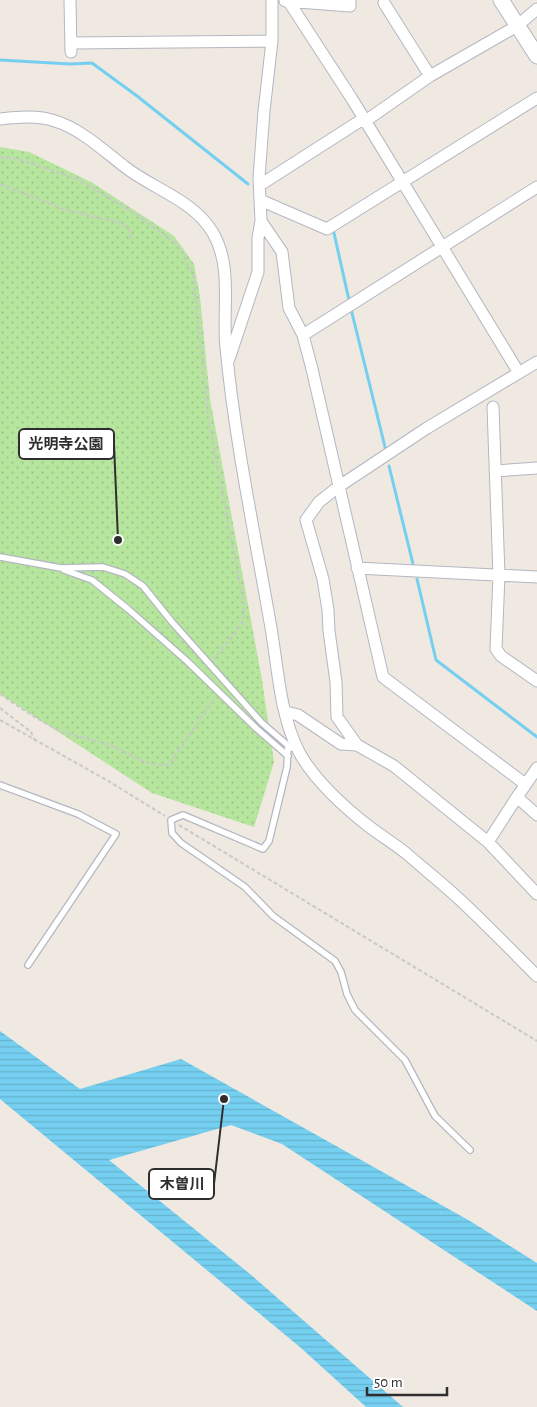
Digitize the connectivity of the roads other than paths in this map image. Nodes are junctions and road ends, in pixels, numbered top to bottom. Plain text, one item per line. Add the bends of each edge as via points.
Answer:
1 (70, 0) edge
2 (272, 0) edge
3 (276, 0) edge
4 (350, 0) edge
5 (501, 0) edge
6 (289, 2) junction
7 (384, 3) dead end
8 (537, 9) edge
9 (518, 26) junction
10 (531, 39) edge
11 (272, 42) junction
12 (537, 56) edge
13 (430, 76) junction
14 (537, 98) edge
15 (0, 119) edge
16 (364, 121) junction
17 (402, 182) junction
18 (260, 185) junction
19 (537, 187) edge
20 (260, 200) junction
21 (261, 221) junction
22 (441, 248) junction
23 (303, 334) junction
24 (228, 362) junction
25 (537, 362) edge
26 (519, 372) junction
27 (493, 407) dead end
28 (537, 468) edge
29 (495, 471) junction
30 (338, 487) junction
31 (0, 557) edge
32 (60, 568) junction
33 (358, 568) junction
34 (500, 575) junction
35 (537, 577) edge
36 (537, 680) edge
37 (286, 712) junction
38 (357, 744) junction
39 (291, 751) junction
40 (537, 768) edge
41 (0, 784) edge
42 (525, 784) junction
43 (517, 796) junction
44 (537, 815) edge
45 (488, 842) junction
46 (537, 894) edge
47 (28, 965) dead end
48 (537, 976) edge
49 (470, 1150) dead end

1 - 11 street via 71,47
2 - 11 street
3 - 6 street
4 - 6 street via 350,6
5 - 9 main road
6 - 16 street
7 - 13 street
8 - 9 street
9 - 10 main road
9 - 13 street
10 - 12 main road
11 - 18 street
13 - 16 street
14 - 17 street
15 - 24 street via 35,117 54,120 74,129 194,212 213,233 222,258
16 - 17 street
16 - 18 street
17 - 20 street via 327,229
17 - 22 street
18 - 20 street
19 - 22 street
20 - 21 street
21 - 23 street via 282,252 290,308
21 - 24 street via 258,272
22 - 23 street
22 - 26 street
23 - 30 street
24 - 37 street via 238,445
25 - 26 street
26 - 30 street
27 - 29 street
28 - 29 street
29 - 34 street
30 - 33 street
30 - 38 street via 319,502 306,520 323,579 328,610 337,717
31 - 32 lane
32 - 39 lane via 92,580 188,662 257,729
32 - 39 lane via 103,567 125,574 142,586 262,723
33 - 34 street
33 - 42 street via 383,677
34 - 35 street
34 - 36 street via 496,649
37 - 38 street via 298,715 342,744
37 - 39 street
38 - 45 street via 394,766
39 - 48 street via 311,774 369,826 459,898
39 - 49 lane via 269,841 263,849 183,815 171,820 172,833 181,843 245,887 273,916 335,961 355,1010 405,1060 435,1116
40 - 42 street
41 - 47 lane via 78,814 116,834
42 - 43 street
43 - 44 street
43 - 45 street
45 - 46 street

